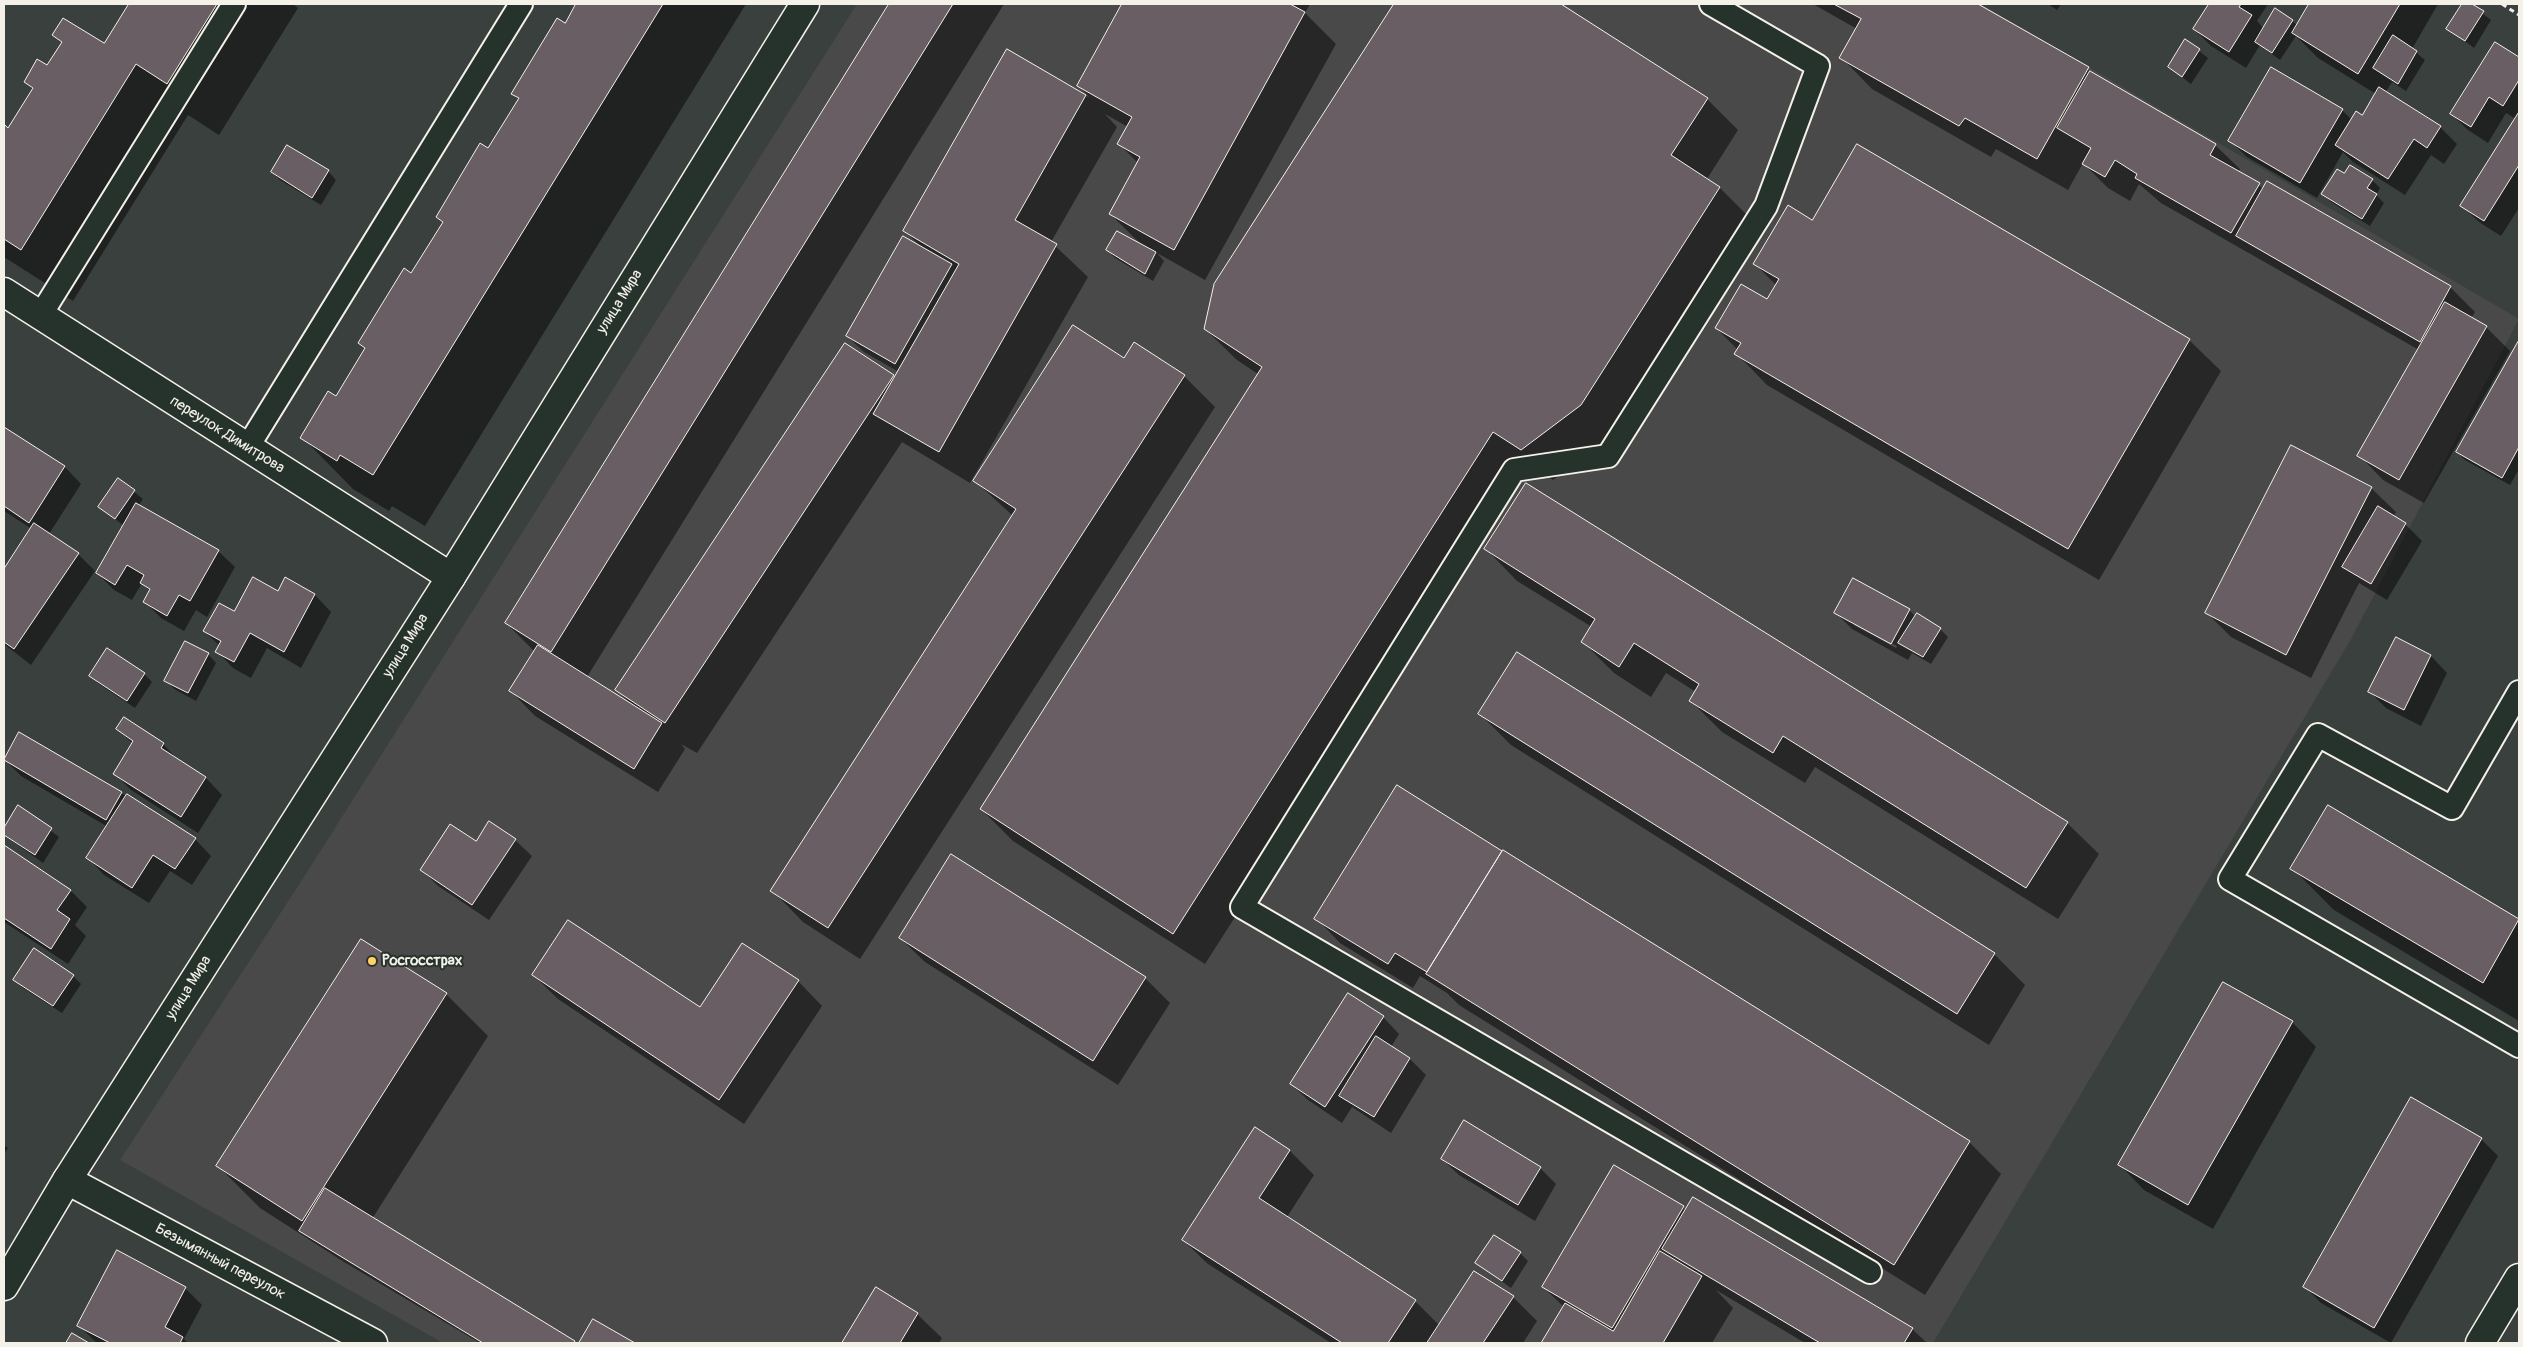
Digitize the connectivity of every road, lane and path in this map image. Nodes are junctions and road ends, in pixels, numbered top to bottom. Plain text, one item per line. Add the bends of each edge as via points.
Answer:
1 (234, 4) edge
2 (520, 4) edge
3 (805, 4) edge
4 (1711, 4) edge
5 (2502, 4) edge
6 (2519, 15) edge
7 (4, 292) edge
8 (40, 316) junction
9 (247, 448) junction
10 (450, 577) junction
11 (2519, 692) edge
12 (2519, 1046) edge
13 (67, 1180) junction
14 (1870, 1272) dead end
15 (2519, 1278) edge
16 (4, 1286) edge
17 (373, 1343) edge
18 (2480, 1343) edge

1 - 8 lane
2 - 9 lane
3 - 10 street, улица Мира
4 - 14 lane via 1818,66 1766,206 1608,456 1514,470 1242,906
5 - 6 path
7 - 8 street, переулок Димитрова
8 - 9 street, переулок Димитрова
9 - 10 street, переулок Димитрова
10 - 13 street, улица Мира
11 - 12 lane via 2452,808 2318,735 2230,879
13 - 16 street, улица Мира
13 - 17 street, Безымянный переулок
15 - 18 street

